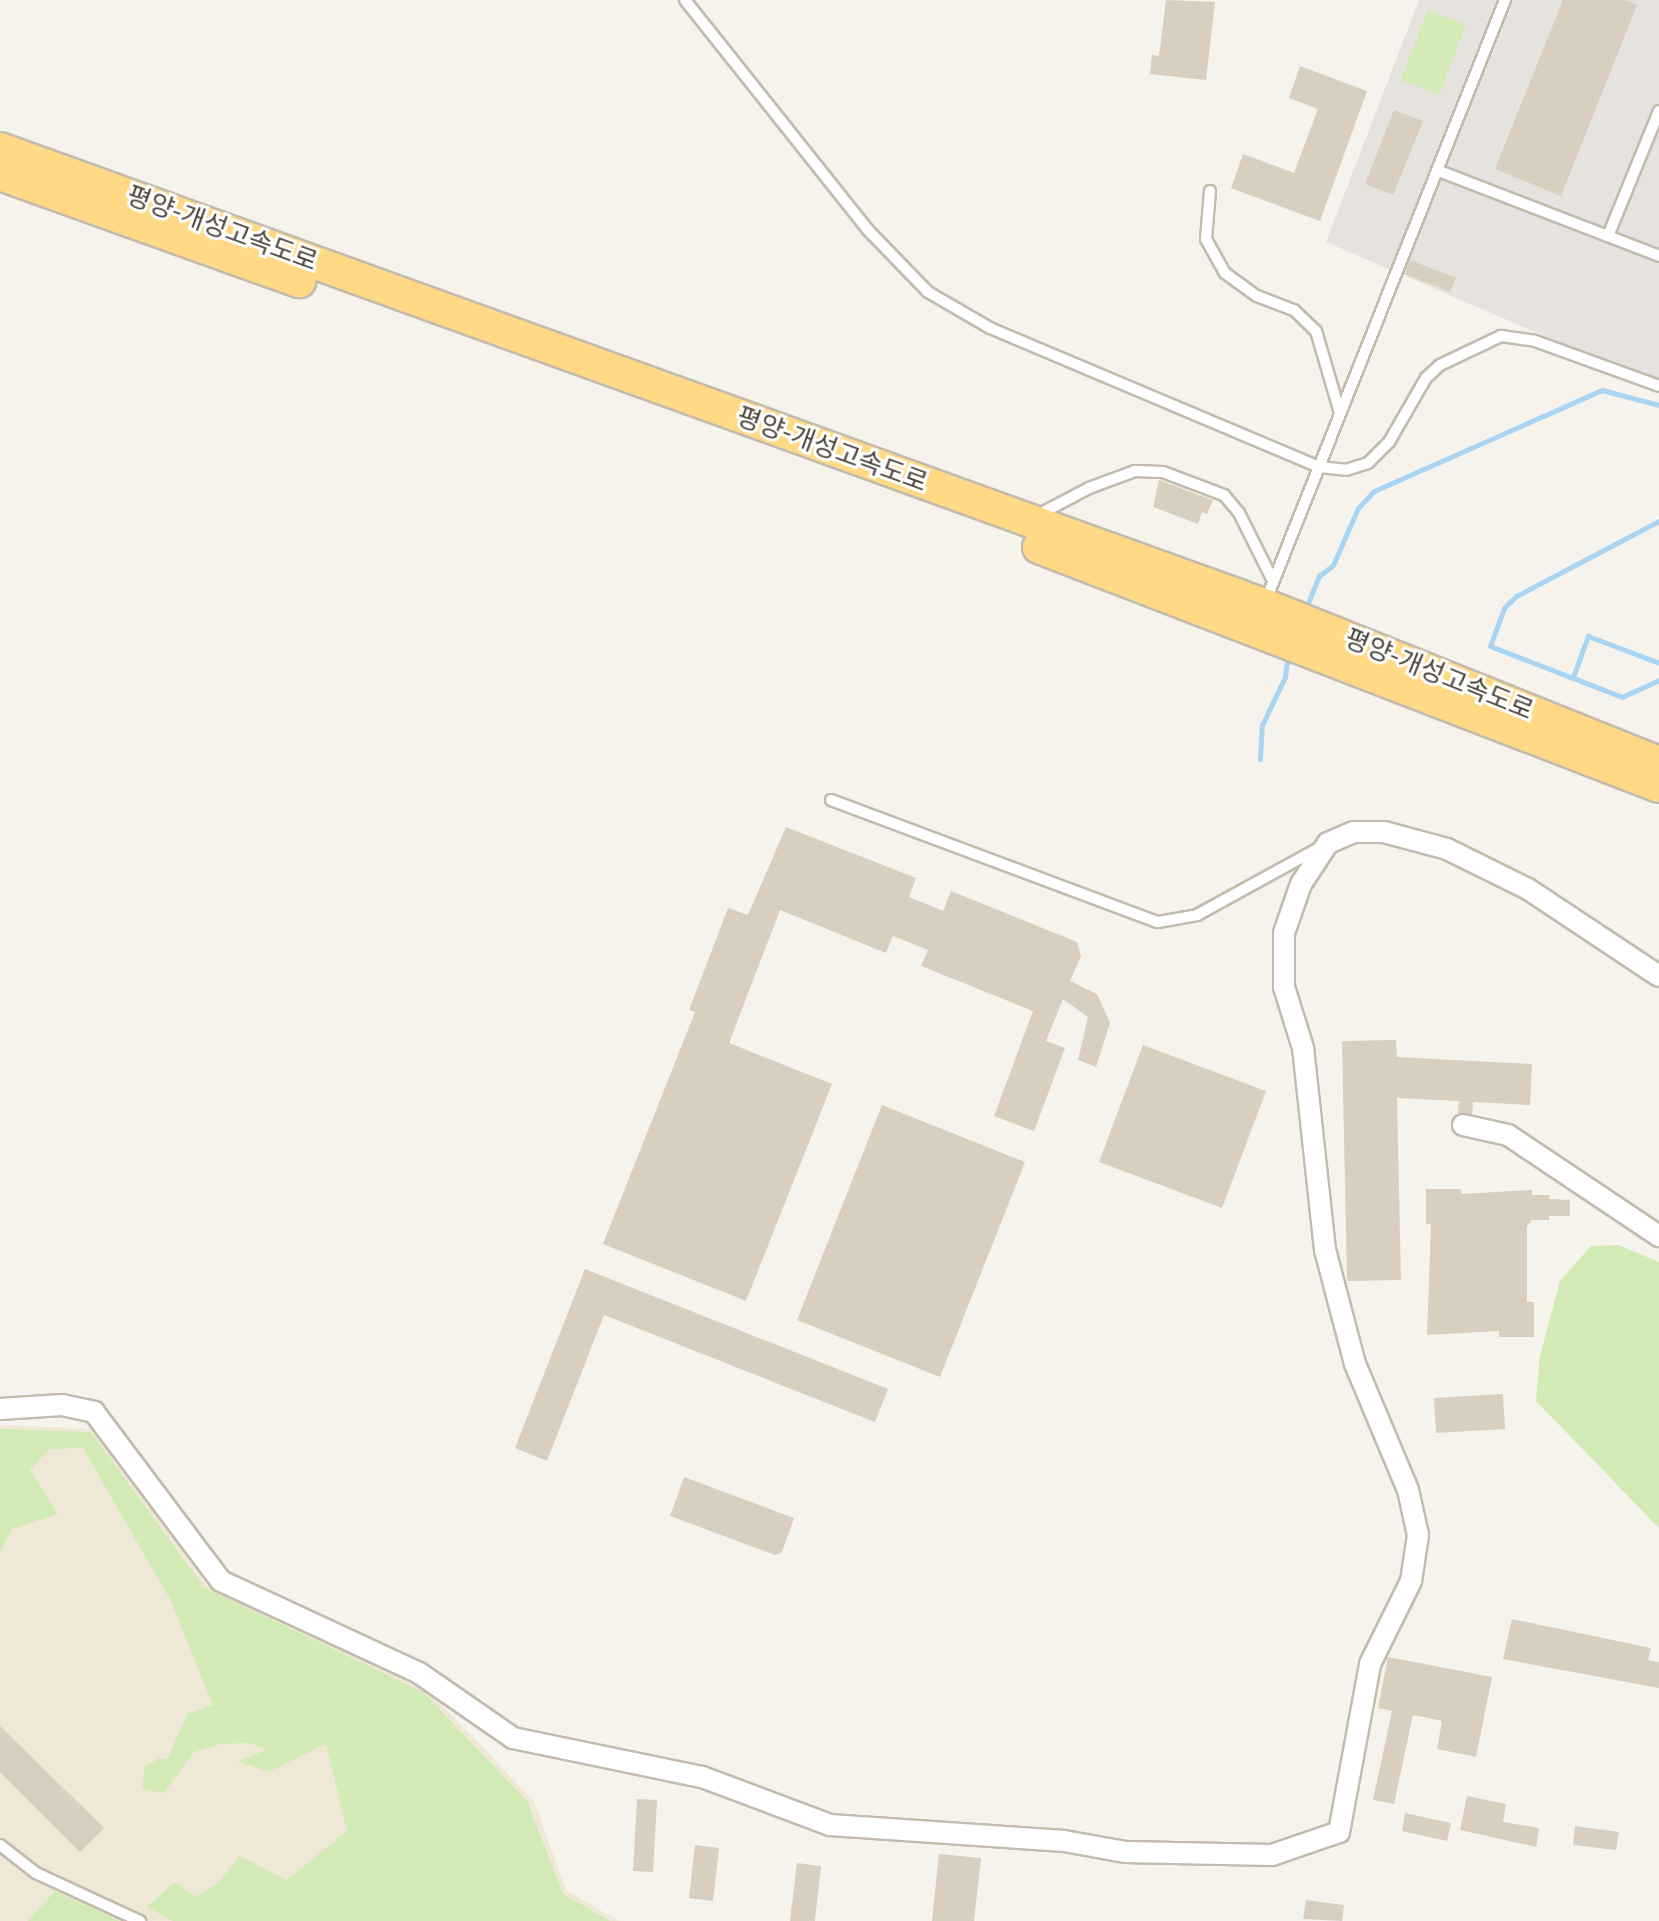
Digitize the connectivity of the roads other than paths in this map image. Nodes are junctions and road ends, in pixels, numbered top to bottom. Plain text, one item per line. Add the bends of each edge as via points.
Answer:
1 (685, 0) edge
2 (1505, 0) edge
3 (1659, 111) edge
4 (0, 149) edge
5 (1439, 171) junction
6 (0, 174) edge
7 (1210, 191) dead end
8 (1608, 236) junction
9 (1659, 256) edge
10 (1659, 386) edge
11 (1340, 413) junction
12 (1319, 467) junction
13 (1027, 520) junction
14 (1281, 617) junction
15 (1659, 763) edge
16 (1659, 786) edge
17 (831, 800) dead end
18 (1328, 843) junction
19 (1659, 976) edge
20 (1463, 1125) dead end
21 (1659, 1236) edge
22 (0, 1409) edge
23 (0, 1845) edge
24 (140, 1921) edge

1 - 12 lane via 867,229 928,292 990,328
2 - 5 lane
3 - 8 lane
4 - 13 highway, 평양-개성고속도로
5 - 8 lane
5 - 11 lane
6 - 14 highway, 평양-개성고속도로 via 940,510
7 - 11 lane via 1206,239 1225,273 1257,296 1294,310 1316,331
8 - 9 lane
10 - 12 lane via 1535,341 1501,336 1440,365 1426,378 1389,442 1368,463 1346,470
11 - 12 lane
12 - 14 lane
13 - 14 highway, 평양-개성고속도로
13 - 14 lane via 1135,471 1163,472 1224,495 1239,513
14 - 15 highway, 평양-개성고속도로
14 - 16 highway, 평양-개성고속도로
17 - 18 lane via 1158,922 1197,915
18 - 19 street via 1354,832 1384,832 1447,849 1528,889
18 - 22 street via 1301,884 1284,933 1284,987 1303,1048 1325,1250 1343,1326 1383,1442 1408,1490 1418,1535 1411,1581 1370,1664 1339,1832 1272,1855 1221,1855 1126,1852 1064,1841 830,1825 702,1777 513,1738 419,1673 221,1581 94,1412 62,1405
20 - 21 street via 1508,1135
23 - 24 lane via 36,1873

